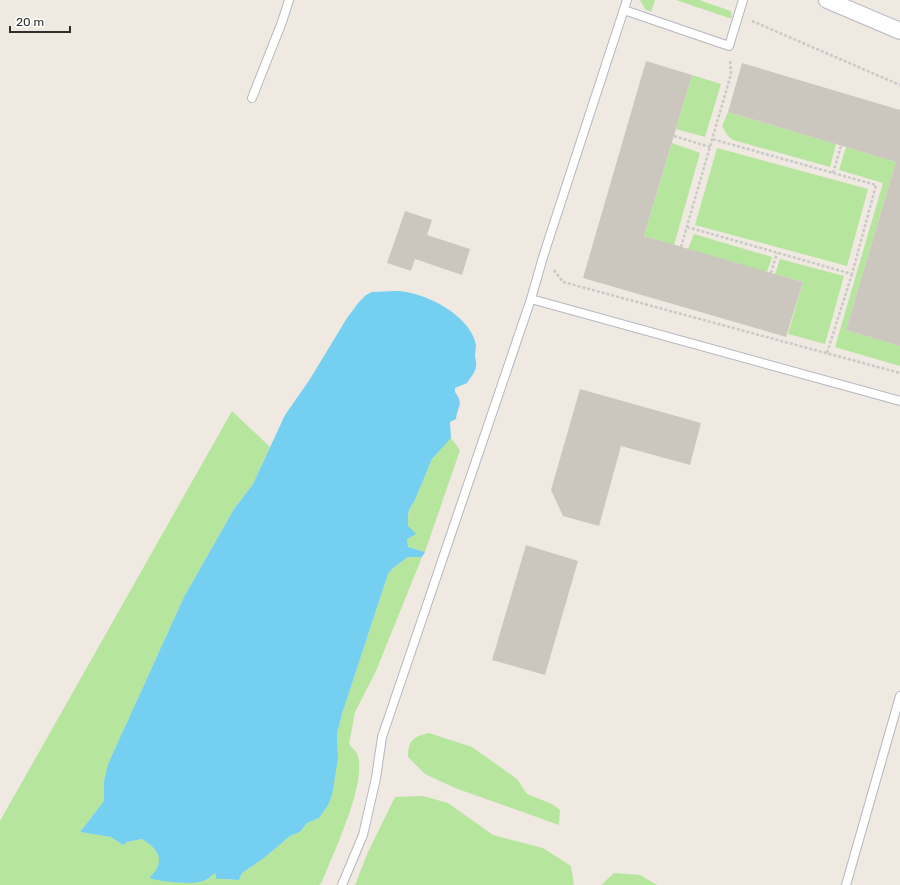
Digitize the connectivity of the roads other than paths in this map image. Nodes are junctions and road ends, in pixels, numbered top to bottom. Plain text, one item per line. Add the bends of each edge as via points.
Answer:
1 (289, 0) edge
2 (627, 0) edge
3 (743, 0) edge
4 (827, 0) edge
5 (624, 10) junction
6 (900, 31) edge
7 (252, 98) dead end
8 (530, 298) junction
9 (900, 401) edge
10 (900, 696) edge
11 (342, 885) edge
12 (846, 885) edge

1 - 7 lane
2 - 5 lane
3 - 5 lane via 729,46
4 - 6 street
5 - 8 lane
8 - 9 lane
8 - 11 lane via 382,737 363,835
10 - 12 lane

